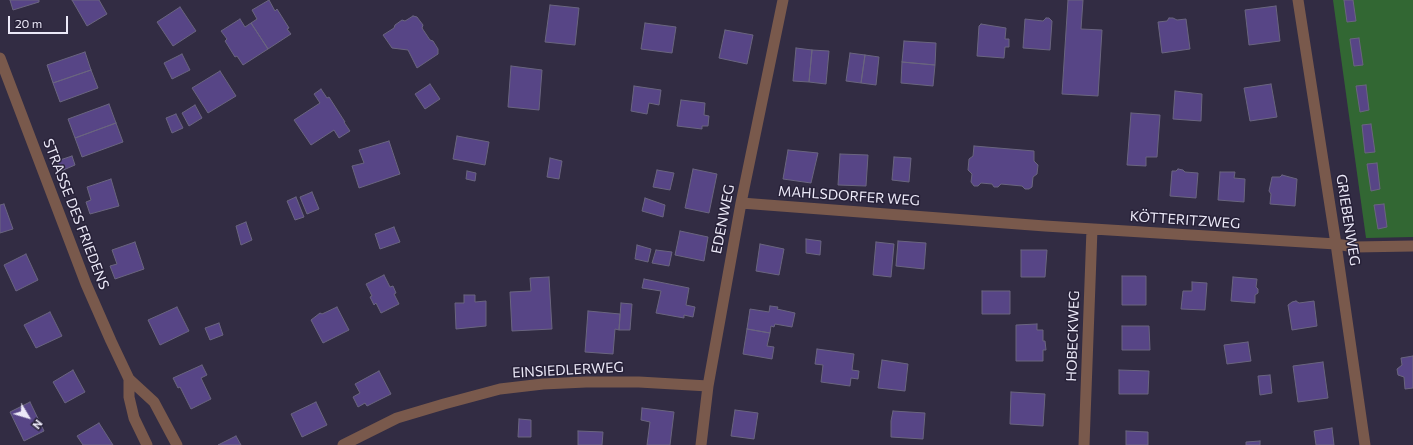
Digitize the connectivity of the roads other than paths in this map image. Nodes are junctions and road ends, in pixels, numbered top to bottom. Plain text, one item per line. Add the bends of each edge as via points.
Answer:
1 (783, 0) edge
2 (1298, 0) edge
3 (0, 58) edge
4 (741, 203) junction
5 (954, 219) joint
6 (1092, 229) junction
7 (1336, 244) junction
8 (1413, 246) edge
9 (130, 379) junction
10 (708, 386) junction
11 (147, 445) edge
12 (177, 445) edge
13 (343, 445) edge
14 (701, 445) edge
15 (1084, 445) edge
16 (1365, 445) edge

1 - 4 street, EDENWEG
2 - 7 street, GRIEBENWEG
3 - 9 street, STRASSE DES FRIEDENS via 86,284
4 - 5 street, MAHLSDORFER WEG
4 - 10 street, EDENWEG
5 - 6 street, KÖTTERITZWEG
6 - 7 street, KÖTTERITZWEG
6 - 15 street, HOBECKWEG
7 - 8 street, KÖTTERITZWEG via 1355,247
7 - 16 street, GRIEBENWEG
9 - 11 street, STRASSE DES FRIEDENS via 129,397 134,418
9 - 12 street, STRASSE DES FRIEDENS via 154,402
10 - 13 street, EINSIEDLERWEG via 586,382 500,389 397,418
10 - 14 street, EDENWEG

